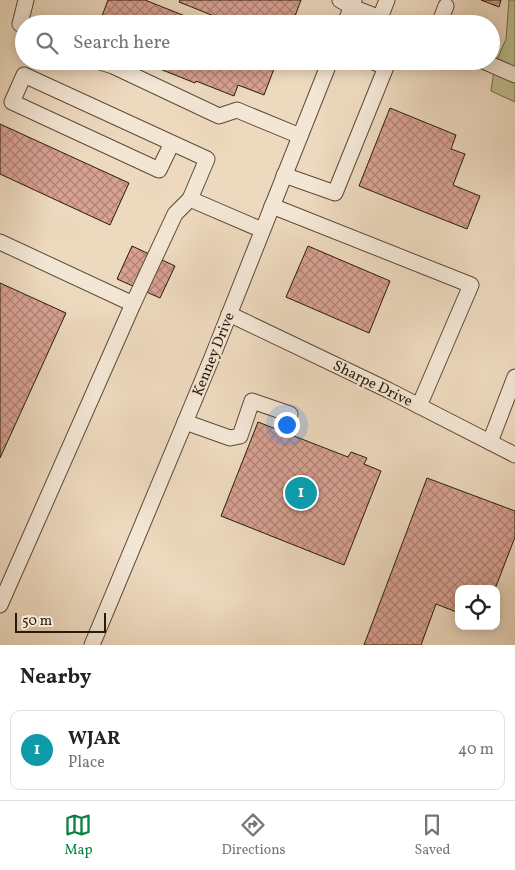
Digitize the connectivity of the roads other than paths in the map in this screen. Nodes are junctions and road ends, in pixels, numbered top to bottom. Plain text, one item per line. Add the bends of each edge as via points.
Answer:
1 (26, 0) edge
2 (387, 0) edge
3 (349, 2) edge
4 (446, 6) dead end
5 (22, 15) edge
6 (347, 15) edge
7 (375, 15) edge
8 (387, 15) edge
9 (442, 15) edge
10 (500, 68) edge
11 (121, 70) edge
12 (326, 70) edge
13 (385, 70) edge
14 (515, 75) edge
15 (300, 136) junction
16 (172, 143) junction
17 (284, 175) junction
18 (190, 199) junction
19 (272, 206) junction
20 (262, 230) junction
21 (0, 242) edge
22 (133, 304) junction
23 (229, 314) junction
24 (515, 377) edge
25 (419, 406) junction
26 (290, 414) dead end
27 (185, 422) junction
28 (490, 442) junction
29 (515, 455) edge
30 (0, 605) edge
31 (92, 645) edge

1 - 5 street
2 - 8 street
3 - 6 street
3 - 7 street
4 - 9 street
10 - 14 street
11 - 15 street via 219,116 237,110
12 - 15 street, Kenney Drive
13 - 17 street via 335,193
15 - 17 street, Kenney Drive
16 - 16 street via 24,75 12,102 159,170
16 - 18 street via 207,159
17 - 19 street, Kenney Drive
18 - 20 street
18 - 22 street via 175,214
19 - 20 street, Kenney Drive
19 - 25 street via 471,285
20 - 23 street, Kenney Drive
21 - 22 street
22 - 30 street
23 - 25 street, Sharpe Drive
23 - 27 street, Kenney Drive
24 - 28 street
25 - 28 street, Sharpe Drive
26 - 27 street via 252,401 240,436 230,438
27 - 31 street, Kenney Drive
28 - 29 street, Sharpe Drive

